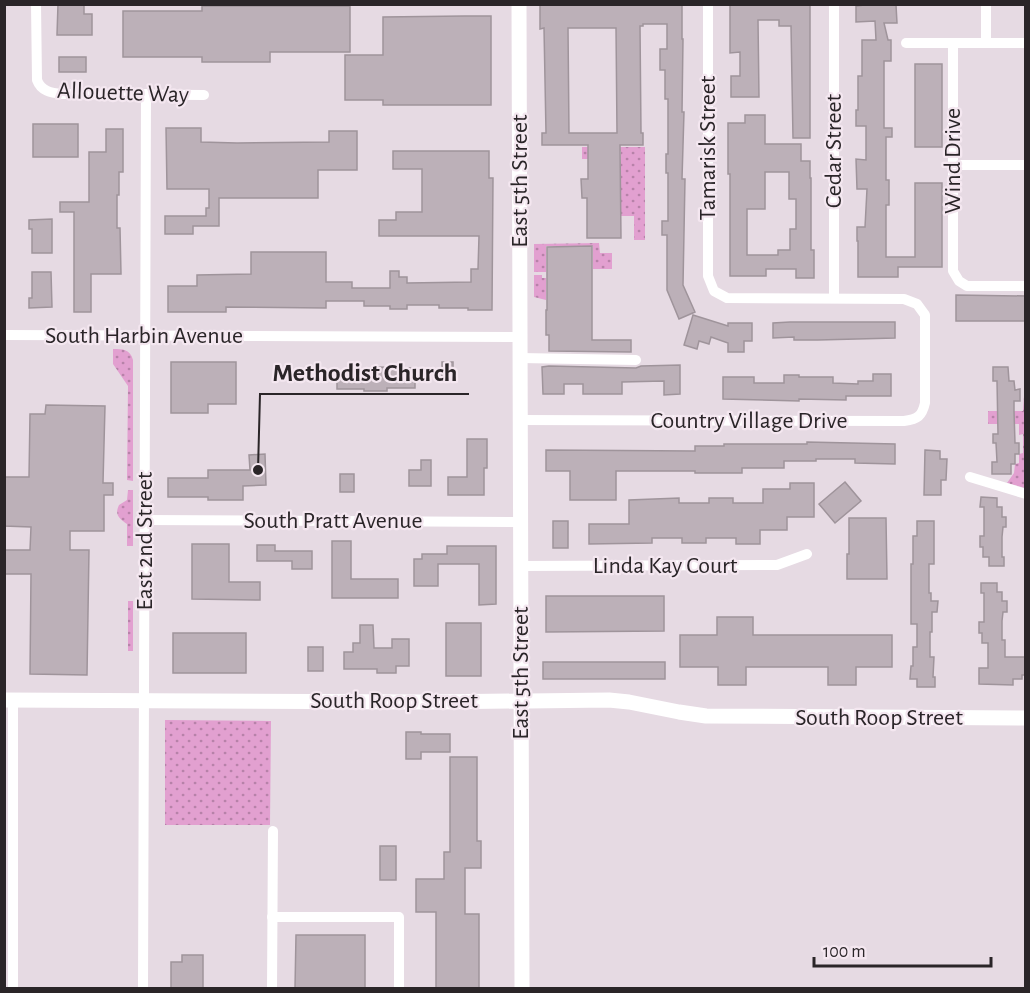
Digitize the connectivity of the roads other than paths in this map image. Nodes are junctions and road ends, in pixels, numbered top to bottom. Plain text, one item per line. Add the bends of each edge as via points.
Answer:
1 (36, 4) edge
2 (519, 4) edge
3 (708, 4) edge
4 (834, 4) edge
5 (986, 4) edge
6 (906, 43) dead end
7 (953, 43) junction
8 (986, 43) junction
9 (1026, 43) edge
10 (146, 94) junction
11 (204, 95) dead end
12 (953, 165) junction
13 (1026, 165) edge
14 (1026, 286) edge
15 (834, 298) junction
16 (4, 335) edge
17 (146, 336) junction
18 (520, 338) junction
19 (520, 358) junction
20 (636, 360) dead end
21 (520, 420) junction
22 (970, 477) dead end
23 (1026, 494) edge
24 (145, 520) junction
25 (521, 522) junction
26 (807, 554) dead end
27 (521, 566) junction
28 (9, 700) edge
29 (144, 700) junction
30 (521, 701) junction
31 (1026, 718) edge
32 (273, 831) dead end
33 (272, 917) junction
34 (13, 988) edge
35 (143, 988) edge
36 (272, 988) edge
37 (399, 988) edge
38 (522, 988) edge

1 - 10 street, Allouette Way via 36,75 43,89 62,94
2 - 18 street, East 5th Street
3 - 15 street, Tamarisk Street via 708,276 714,291 727,298
4 - 15 street, Cedar Street
5 - 8 street
6 - 7 street
7 - 8 street
7 - 12 street, Wind Drive
8 - 9 street
10 - 11 street, Allouette Way
10 - 17 street, East 2nd Street
12 - 13 street
12 - 14 street, Wind Drive via 953,266 957,278 967,286
15 - 21 street, Country Village Drive via 904,299 917,304 925,315 925,403 923,413 915,419
16 - 17 street, South Harbin Avenue
17 - 18 street, South Harbin Avenue
17 - 24 street, East 2nd Street
18 - 19 street, East 5th Street
19 - 20 street
19 - 21 street, East 5th Street
21 - 25 street, East 5th Street
22 - 23 street
24 - 25 street, South Pratt Avenue
24 - 29 street, East 2nd Street
25 - 27 street, East 5th Street
26 - 27 street, Linda Kay Court via 777,566
27 - 30 street, East 5th Street
28 - 29 street, South Roop Street
28 - 34 street
29 - 30 street, South Roop Street
29 - 35 street, East 2nd Street
30 - 31 street, South Roop Street via 620,701 706,716
30 - 38 street, East 5th Street
32 - 33 street
33 - 36 street
33 - 37 street via 399,917

